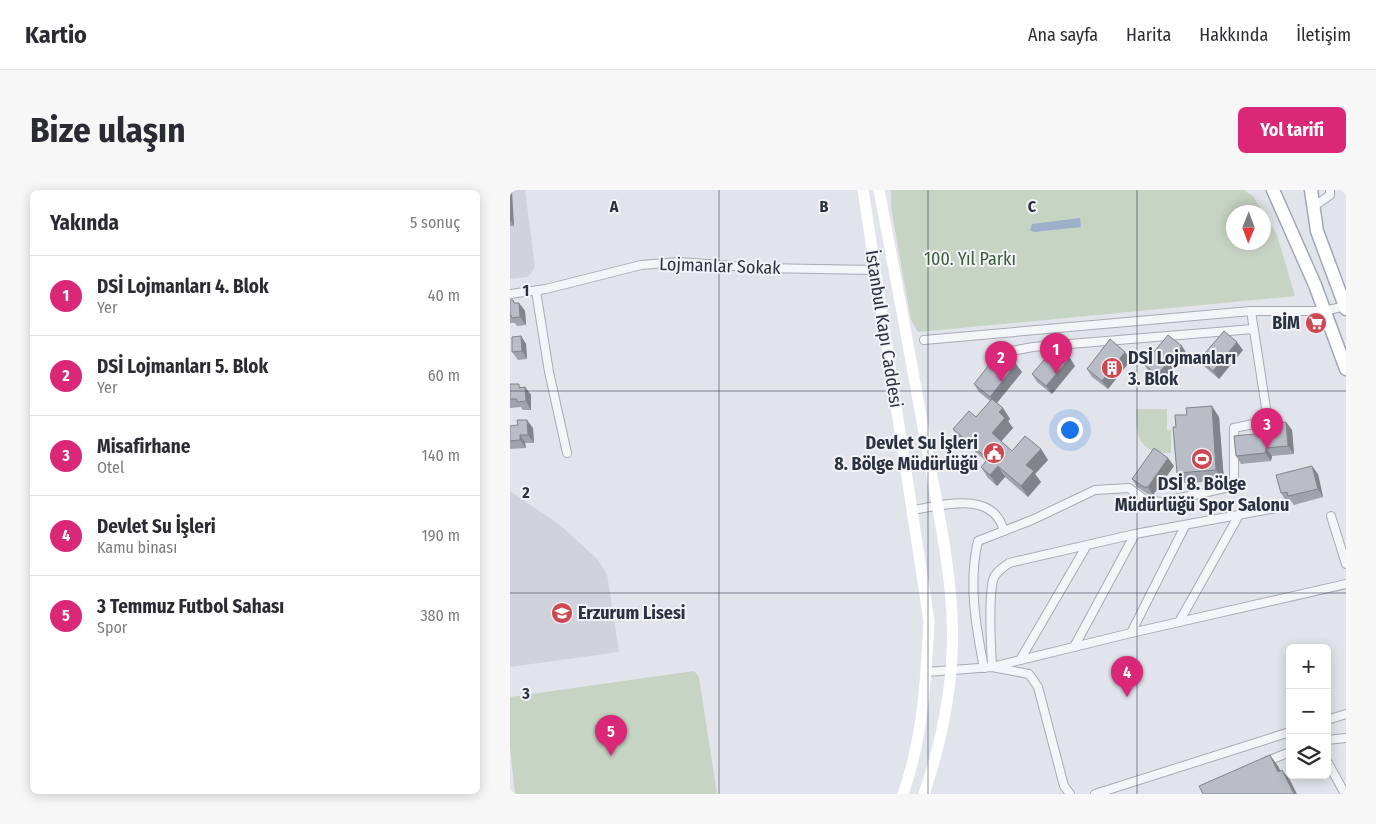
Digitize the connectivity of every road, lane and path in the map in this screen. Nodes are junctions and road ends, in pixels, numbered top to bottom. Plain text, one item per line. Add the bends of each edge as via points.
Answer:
1 (863, 190) edge
2 (879, 190) edge
3 (1273, 190) edge
4 (1311, 190) edge
5 (1330, 190) edge
6 (1313, 207) junction
7 (874, 270) junction
8 (536, 290) junction
9 (510, 294) edge
10 (1346, 307) edge
11 (1251, 311) junction
12 (1324, 311) junction
13 (1253, 329) junction
14 (924, 340) dead end
15 (993, 362) edge
16 (1346, 369) edge
17 (567, 453) dead end
18 (937, 506) junction
19 (1276, 508) dead end
20 (913, 510) junction
21 (1239, 515) junction
22 (1332, 516) dead end
23 (1185, 526) junction
24 (1004, 531) junction
25 (1135, 534) junction
26 (1087, 545) junction
27 (1346, 564) edge
28 (1346, 584) edge
29 (1179, 622) junction
30 (1131, 633) junction
31 (1074, 647) junction
32 (1020, 660) junction
33 (992, 667) junction
34 (984, 668) junction
35 (927, 672) junction
36 (950, 672) junction
37 (1346, 714) edge
38 (1331, 719) edge
39 (1286, 733) edge
40 (1346, 738) edge
41 (1331, 740) edge
42 (1286, 754) edge
43 (1255, 767) edge
44 (1331, 768) edge
45 (903, 794) edge
46 (924, 794) edge
47 (1070, 794) edge
48 (1095, 794) edge
49 (1345, 794) edge

1 - 7 main road, İstanbul Kapı Caddesi
2 - 18 main road
3 - 12 main road
4 - 6 main road
5 - 6 street via 1330,195
6 - 10 main road via 1316,231
7 - 8 street, Lojmanlar Sokak via 760,268 679,262 641,265
7 - 20 main road, İstanbul Kapı Caddesi
8 - 9 street, Lojmanlar Sokak
8 - 17 street via 548,372
10 - 12 street
11 - 12 street
11 - 13 street
11 - 14 street
12 - 16 main road
13 - 15 street via 1033,347 1000,353
13 - 24 street via 1268,421 1234,428 1234,486 1162,502 1145,500 1129,488 1095,490
18 - 20 street
18 - 24 street via 969,503 986,506 999,518
18 - 36 main road via 952,600
19 - 21 street
20 - 35 main road, İstanbul Kapı Caddesi via 929,621
21 - 23 street
21 - 29 street
22 - 27 street
23 - 25 street
23 - 30 street
24 - 34 street via 978,541 974,560 973,584
25 - 26 street
25 - 31 street
26 - 32 street
26 - 33 street via 1009,563 998,571 993,580
28 - 29 street
29 - 30 street
30 - 31 street
31 - 32 street
32 - 33 street
33 - 34 street
33 - 47 street via 1029,674 1038,687 1064,786
34 - 36 street
35 - 36 street
35 - 45 main road, İstanbul Kapı Caddesi via 920,731
36 - 46 main road via 944,723
37 - 38 street
39 - 48 street
40 - 41 street
42 - 43 street
44 - 49 street

